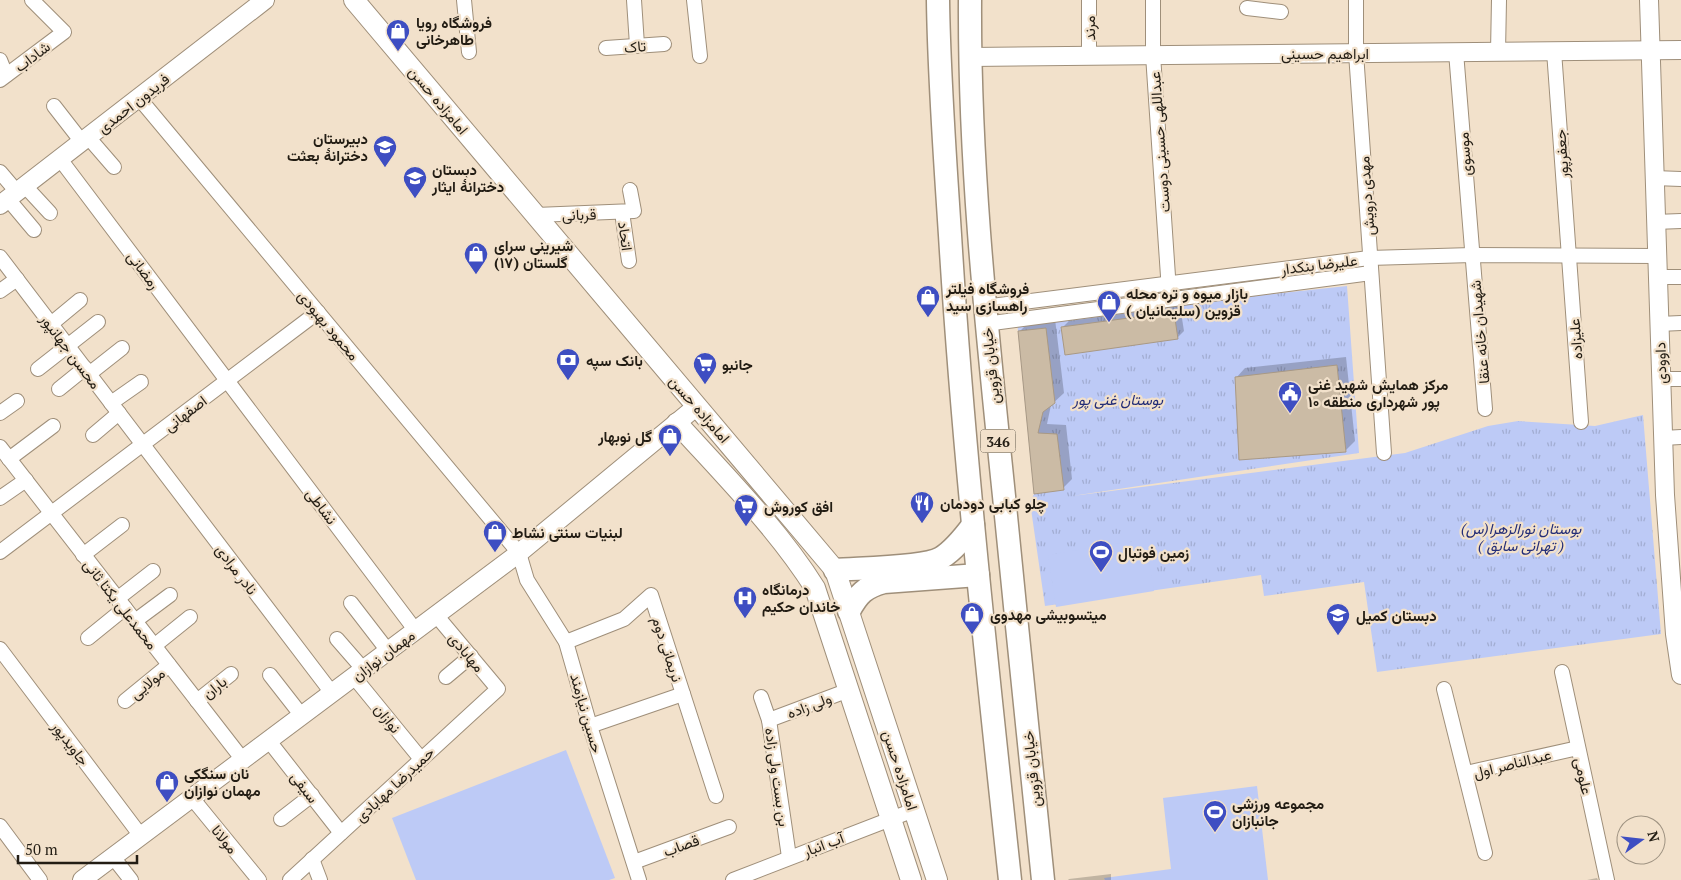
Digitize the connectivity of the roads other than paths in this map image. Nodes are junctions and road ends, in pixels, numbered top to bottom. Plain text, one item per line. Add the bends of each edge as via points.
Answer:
1 (32, 0) edge
2 (265, 0) edge
3 (354, 0) edge
4 (464, 0) edge
5 (634, 0) edge
6 (694, 0) edge
7 (938, 0) edge
8 (970, 0) edge
9 (1089, 0) edge
10 (1153, 0) edge
11 (1356, 0) edge
12 (1500, 0) edge
13 (1649, 0) edge
14 (1248, 8) dead end
15 (1281, 12) dead end
16 (664, 44) dead end
17 (638, 46) junction
18 (606, 48) dead end
19 (1649, 50) junction
20 (1681, 50) edge
21 (469, 52) dead end
22 (1456, 52) junction
23 (1498, 52) junction
24 (1554, 52) junction
25 (1356, 53) junction
26 (1154, 55) junction
27 (700, 56) dead end
28 (1089, 56) junction
29 (970, 57) junction
30 (0, 60) edge
31 (3, 78) edge
32 (139, 98) junction
33 (54, 106) dead end
34 (85, 140) junction
35 (60, 159) junction
36 (114, 167) dead end
37 (0, 172) edge
38 (1654, 178) junction
39 (1681, 179) edge
40 (630, 190) dead end
41 (12, 196) edge
42 (622, 212) junction
43 (50, 213) dead end
44 (536, 215) junction
45 (1681, 221) edge
46 (1655, 222) junction
47 (34, 230) dead end
48 (1472, 255) junction
49 (1569, 256) junction
50 (1656, 256) junction
51 (0, 257) edge
52 (1369, 258) junction
53 (629, 261) dead end
54 (1371, 273) junction
55 (1657, 277) junction
56 (1681, 277) edge
57 (17, 279) junction
58 (1168, 283) junction
59 (0, 291) edge
60 (1170, 299) junction
61 (80, 300) dead end
62 (318, 312) junction
63 (984, 316) junction
64 (98, 322) dead end
65 (1681, 323) edge
66 (51, 324) junction
67 (1659, 324) junction
68 (68, 347) junction
69 (122, 348) dead end
70 (38, 369) dead end
71 (87, 371) junction
72 (1661, 379) junction
73 (1681, 379) edge
74 (227, 381) junction
75 (141, 382) dead end
76 (60, 389) dead end
77 (17, 401) dead end
78 (698, 406) junction
79 (115, 408) junction
80 (1485, 409) dead end
81 (0, 413) edge
82 (1581, 422) dead end
83 (678, 423) junction
84 (53, 426) dead end
85 (93, 435) dead end
86 (1663, 438) junction
87 (1681, 438) edge
88 (143, 444) junction
89 (0, 447) edge
90 (1384, 452) dead end
91 (9, 459) junction
92 (26, 480) junction
93 (0, 498) edge
94 (51, 514) junction
95 (122, 525) dead end
96 (973, 525) junction
97 (0, 552) edge
98 (520, 553) junction
99 (83, 555) junction
100 (834, 570) junction
101 (153, 571) dead end
102 (978, 575) junction
103 (1676, 580) edge
104 (170, 594) dead end
105 (121, 603) junction
106 (351, 603) dead end
107 (849, 611) junction
108 (436, 615) junction
109 (190, 617) dead end
110 (135, 621) junction
111 (416, 630) junction
112 (1678, 634) edge
113 (88, 638) dead end
114 (337, 639) dead end
115 (566, 642) junction
116 (154, 646) junction
117 (0, 650) edge
118 (388, 651) junction
119 (471, 656) junction
120 (169, 665) junction
121 (1562, 672) dead end
122 (359, 673) junction
123 (231, 674) dead end
124 (270, 674) dead end
125 (1681, 675) edge
126 (446, 677) dead end
127 (498, 689) joint
128 (1444, 689) dead end
129 (850, 690) junction
130 (332, 694) junction
131 (683, 694) junction
132 (761, 697) dead end
133 (125, 701) dead end
134 (198, 701) junction
135 (302, 716) junction
136 (769, 720) junction
137 (590, 726) junction
138 (269, 741) junction
139 (1578, 748) junction
140 (243, 760) junction
141 (421, 760) junction
142 (1466, 773) junction
143 (312, 795) junction
144 (716, 796) dead end
145 (192, 798) junction
146 (914, 810) junction
147 (281, 819) dead end
148 (890, 819) junction
149 (0, 826) edge
150 (729, 827) dead end
151 (341, 833) junction
152 (141, 836) junction
153 (1485, 853) dead end
154 (114, 857) junction
155 (789, 857) junction
156 (312, 859) junction
157 (634, 862) junction
158 (40, 880) edge
159 (82, 880) edge
160 (131, 880) edge
161 (259, 880) edge
162 (290, 880) edge
163 (320, 880) edge
164 (639, 880) edge
165 (733, 880) edge
166 (911, 880) edge
167 (937, 880) edge
168 (1010, 880) edge
169 (1044, 880) edge
170 (1606, 880) edge

1 - 31 street, شاداب via 64,32
2 - 32 street, فریدون احمدی
3 - 44 main road, امامزاده حسن
4 - 21 street
5 - 17 street
6 - 27 street
7 - 96 main road, خیابان قزوین / 346 via 938,52 954,305
8 - 29 main road, خیابان قزوین / 346
9 - 28 street, مرند
10 - 26 street, عبداللهی حسینی دوست
11 - 25 street, مهدی درویش
12 - 23 street
13 - 19 street, داوودی
14 - 15 street
16 - 17 street, تاک
17 - 18 street, تاک
19 - 20 street, ابراهیم حسینی
19 - 24 street, ابراهیم حسینی
19 - 38 street, داوودی
22 - 23 street, ابراهیم حسینی
22 - 25 street, ابراهیم حسینی
22 - 48 street, موسوی
23 - 24 street, ابراهیم حسینی
24 - 49 street, جعفرپور
25 - 26 street, ابراهیم حسینی
25 - 52 street, مهدی درویش
26 - 28 street, ابراهیم حسینی
26 - 58 street, عبداللهی حسینی دوست
28 - 29 street, ابراهیم حسینی
29 - 63 main road, خیابان قزوین / 346
30 - 31 street
32 - 34 street, فریدون احمدی
32 - 62 street, محمود بهبودی
33 - 34 street
34 - 35 street, فریدون احمدی
34 - 36 street
35 - 41 street, فریدون احمدی
35 - 74 street, رمضانی
37 - 41 street
38 - 39 street
38 - 46 street, داوودی
40 - 42 street via 634,211
41 - 43 street
41 - 47 street
42 - 44 street, قربانی
42 - 53 street, اتحاد
44 - 78 main road, امامزاده حسن
45 - 46 street
46 - 50 street, داوودی
48 - 49 street, علیرضا بنکدار
48 - 52 street, علیرضا بنکدار
48 - 80 street, شهیدان خانه‌ عنقا
49 - 50 street, علیرضا بنکدار
49 - 82 street, علیزاده
50 - 55 street, داوودی
51 - 57 street, محسن جهانپور
52 - 54 street, مهدی درویش
52 - 58 street, علیرضا بنکدار
54 - 60 street, علیرضا بنکدار
54 - 90 street, مهدی درویش
55 - 56 street
55 - 67 street, داوودی
57 - 59 street
57 - 66 street, محسن جهانپور
58 - 60 street, عبداللهی حسینی دوست
58 - 63 street, علیرضا بنکدار
60 - 63 street, علیرضا بنکدار
61 - 66 street
62 - 74 street, اصفهانی
62 - 98 street, محمود بهبودی
63 - 169 main road, خیابان قزوین / 346
64 - 68 street
65 - 67 street
66 - 68 street, محسن جهانپور
67 - 72 street, داوودی
68 - 70 street
68 - 71 street, محسن جهانپور
69 - 71 street
71 - 76 street
71 - 79 street, محسن جهانپور
72 - 73 street
72 - 86 street, داوودی
74 - 88 street, اصفهانی
74 - 111 street, نشاطی
75 - 79 street
77 - 81 street
78 - 83 street, مهمان نوازان
78 - 100 main road, امامزاده حسن
79 - 85 street
79 - 88 street, محسن جهانپور
83 - 98 street, مهمان نوازان
83 - 129 main road, امامزاده حسن via 803,569 815,588
84 - 91 street
86 - 87 street
86 - 103 street, داوودی
88 - 94 street, اصفهانی
88 - 130 street, نادر مرادی
89 - 91 street, محمدعلی یکتا ثانی
91 - 92 street, محمدعلی یکتا ثانی
92 - 93 street
92 - 94 street, محمدعلی یکتا ثانی
94 - 97 street, اصفهانی
94 - 99 street, محمدعلی یکتا ثانی
95 - 99 street
96 - 100 main road via 954,548 940,558 924,563
96 - 102 main road, خیابان قزوین / 346
98 - 108 street, مهمان نوازان
98 - 115 street, حسین نیازمند via 527,580
99 - 105 street, محمدعلی یکتا ثانی
100 - 107 main road, امامزاده حسن
101 - 105 street
102 - 107 main road via 877,584 858,594
102 - 168 main road, خیابان قزوین / 346
103 - 112 street, داوودی
104 - 110 street
105 - 110 street, محمدعلی یکتا ثانی
105 - 113 street
106 - 118 street
107 - 146 main road, امامزاده حسن
108 - 111 street, مهمان نوازان
108 - 119 street, مهابادی
109 - 116 street
110 - 116 street, محمدعلی یکتا ثانی
111 - 118 street, مهمان نوازان
112 - 125 street, داوودی
114 - 122 street, نوازان
115 - 131 street, نریمانی دوم via 624,619 651,595
115 - 137 street, حسین نیازمند
116 - 120 street, محمدعلی یکتا ثانی
117 - 152 street, جاویدپور
118 - 122 street, مهمان نوازان
119 - 126 street
119 - 127 street, مهابادی
120 - 133 street, مولایی
120 - 134 street, محمدعلی یکتا ثانی
121 - 139 street, علومی
122 - 130 street, مهمان نوازان
122 - 141 street, نوازان
123 - 134 street, باران
124 - 135 street
127 - 141 street, حمیدرضا مهابادی
128 - 142 street
129 - 136 street, ولی زاده
129 - 148 main road, امامزاده حسن
130 - 135 street, مهمان نوازان
131 - 137 street
131 - 144 street, نریمانی دوم
132 - 136 street, بن بست ولی زاده
134 - 140 street, محمدعلی یکتا ثانی
135 - 138 street, مهمان نوازان
136 - 155 street, بن بست ولی زاده
137 - 157 street, حسین نیازمند
138 - 140 street, مهمان نوازان
138 - 143 street, سیفی
139 - 142 street, عبدالناصر اول
139 - 170 street, علومی
140 - 145 street, مهمان نوازان
141 - 151 street, حمیدرضا مهابادی
142 - 153 street, عبدالناصر اول
143 - 147 street
143 - 151 street, سیفی
145 - 152 street, مهمان نوازان
145 - 161 street, مولانا
146 - 148 street, آب انبار
146 - 167 main road, امامزاده حسن
148 - 155 street, آب انبار
148 - 166 main road, امامزاده حسن
149 - 158 street
150 - 157 street, قصاب
151 - 156 street, حمیدرضا مهابادی
152 - 154 street, مهمان نوازان
154 - 159 street, مهمان نوازان
154 - 160 street
155 - 165 street, آب انبار
156 - 162 street, حمیدرضا مهابادی
156 - 163 street
157 - 164 street, حسین نیازمند

